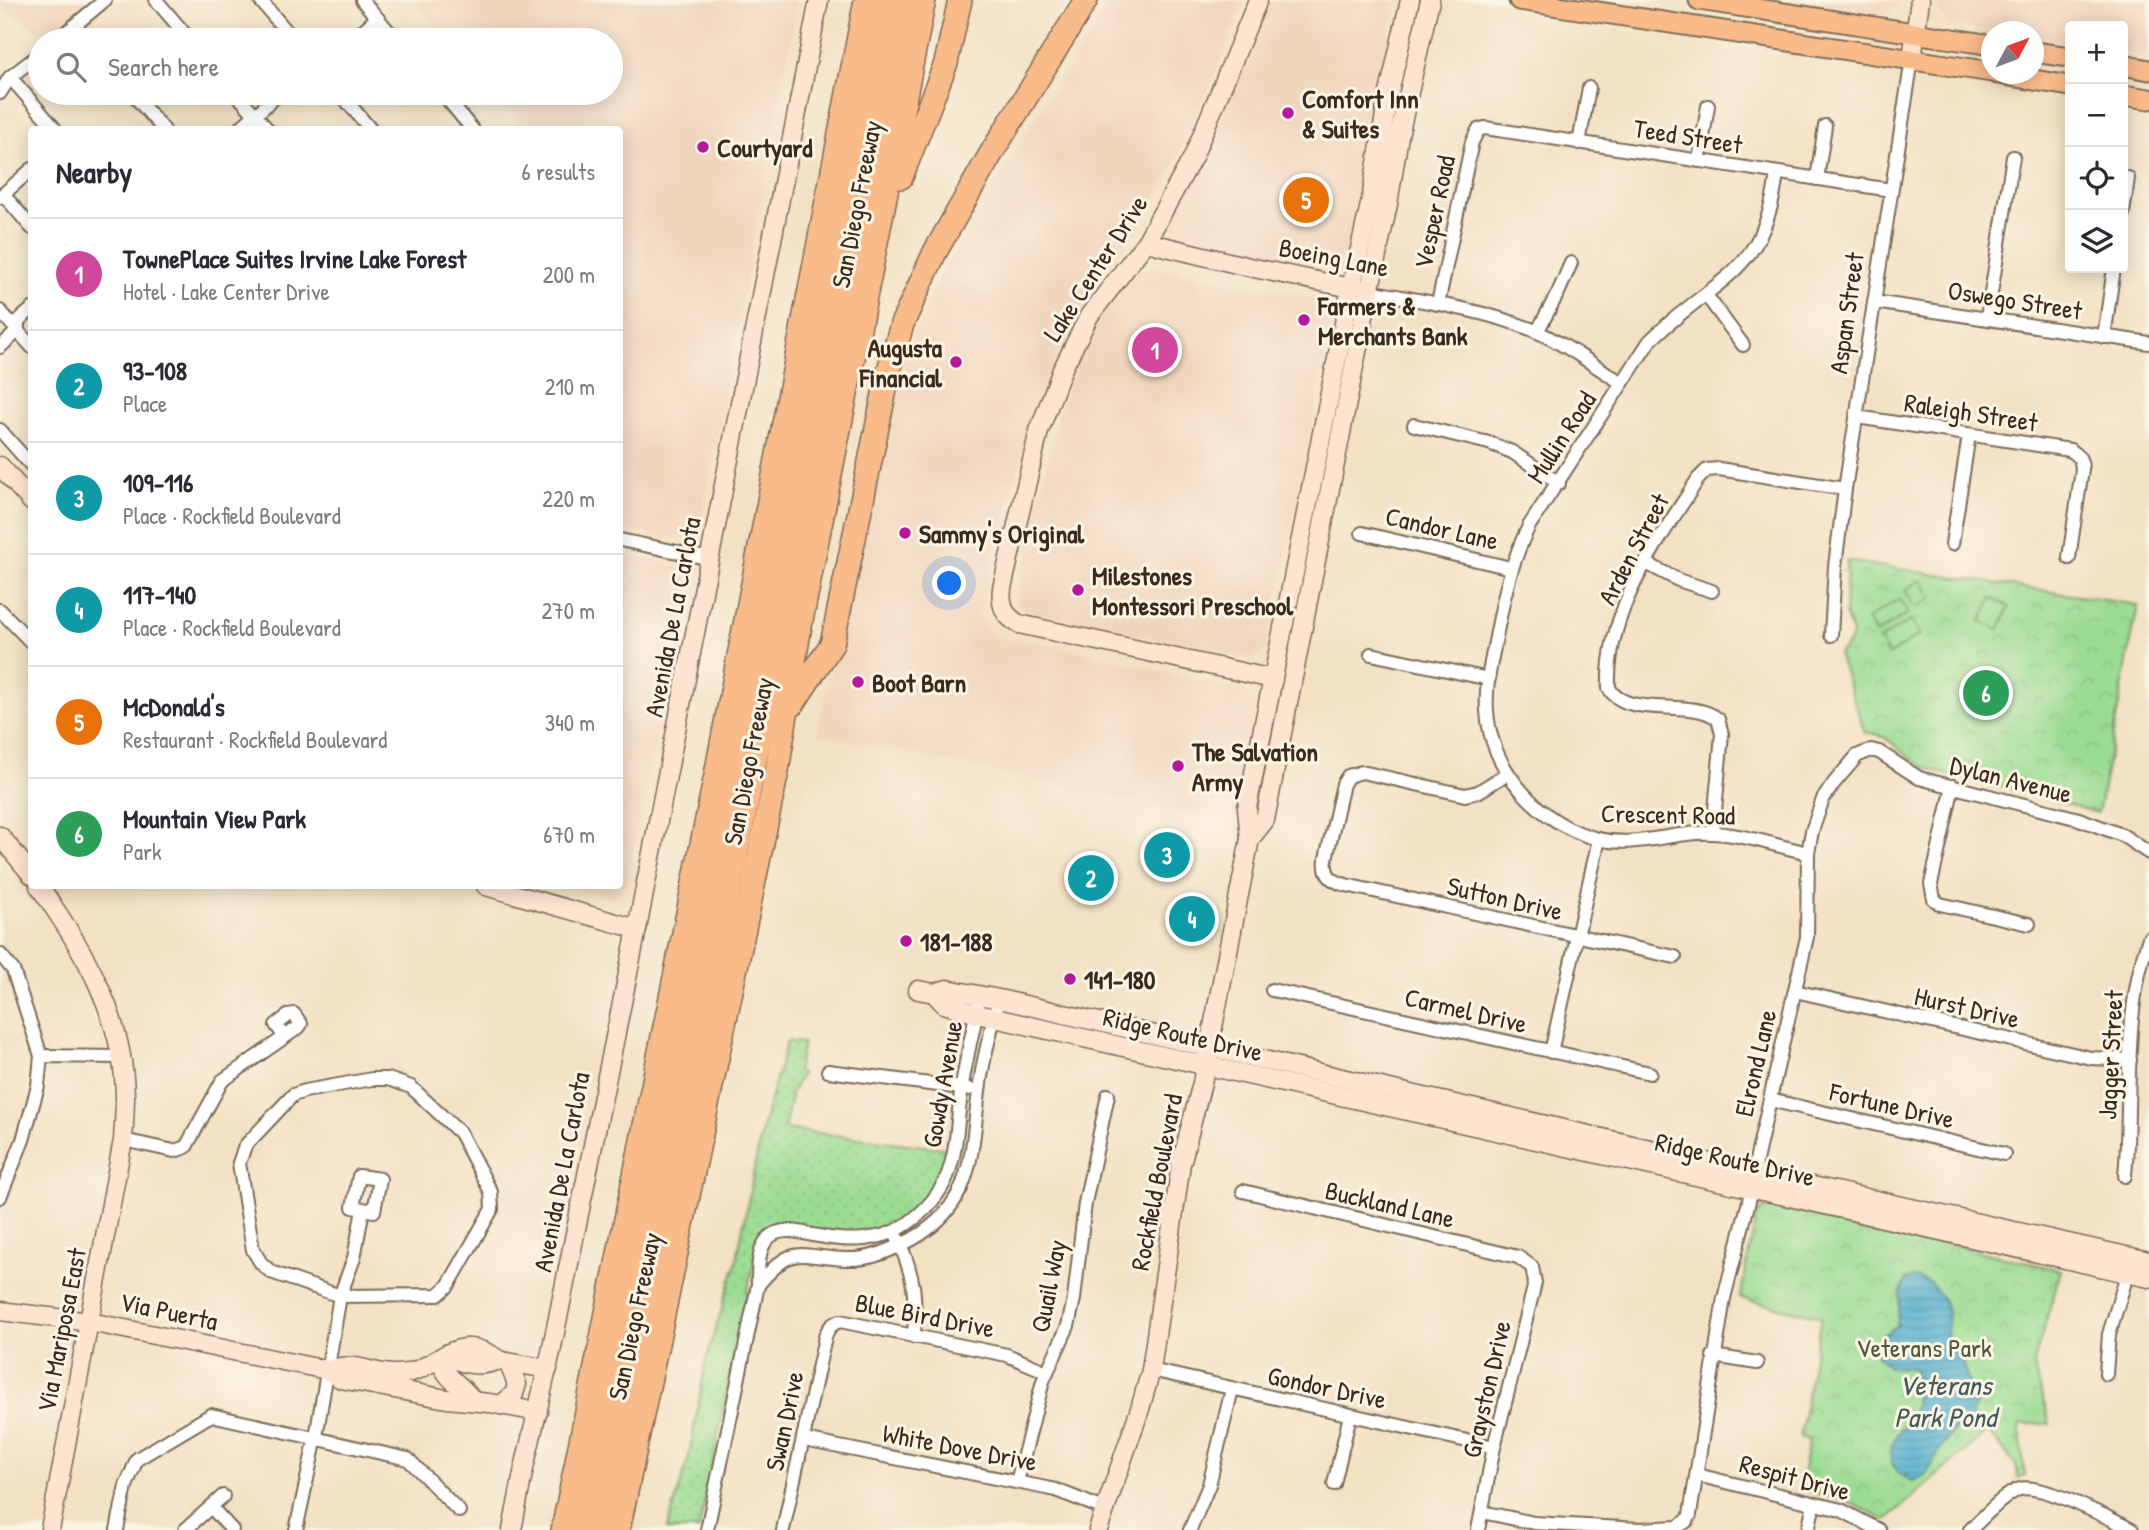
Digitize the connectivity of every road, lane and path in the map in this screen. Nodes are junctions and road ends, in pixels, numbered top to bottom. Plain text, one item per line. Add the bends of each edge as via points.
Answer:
1 (105, 0) edge
2 (156, 0) edge
3 (260, 0) edge
4 (362, 0) edge
5 (819, 0) edge
6 (849, 0) edge
7 (866, 0) edge
8 (888, 0) edge
9 (905, 0) edge
10 (924, 0) edge
11 (960, 0) edge
12 (1086, 0) edge
13 (1258, 0) edge
14 (1410, 0) edge
15 (1430, 0) edge
16 (1520, 0) edge
17 (1699, 0) edge
18 (1920, 0) edge
19 (377, 18) junction
20 (75, 26) joint
21 (72, 28) edge
22 (180, 28) edge
23 (284, 28) edge
24 (366, 28) edge
25 (386, 28) edge
26 (1915, 33) junction
27 (1981, 43) edge
28 (856, 46) junction
29 (2044, 53) edge
30 (2065, 56) edge
31 (1912, 59) junction
32 (28, 62) edge
33 (2128, 66) edge
34 (2149, 69) edge
35 (1981, 70) edge
36 (5, 78) edge
37 (2044, 82) edge
38 (2128, 84) edge
39 (2065, 85) edge
40 (2149, 86) edge
41 (1589, 88) dead end
42 (0, 93) edge
43 (2128, 96) edge
44 (2149, 99) edge
45 (28, 101) edge
46 (31, 105) edge
47 (142, 105) edge
48 (246, 105) edge
49 (266, 105) edge
50 (350, 105) edge
51 (452, 105) edge
52 (1707, 106) dead end
53 (255, 115) junction
54 (52, 126) edge
55 (161, 126) edge
56 (242, 126) edge
57 (265, 126) edge
58 (368, 126) edge
59 (470, 126) edge
60 (1825, 126) dead end
61 (1478, 130) joint
62 (1578, 143) junction
63 (2013, 157) dead end
64 (1699, 161) junction
65 (28, 172) edge
66 (1777, 173) junction
67 (2129, 178) dead end
68 (1817, 179) junction
69 (1891, 190) junction
70 (1, 195) edge
71 (2124, 210) edge
72 (28, 224) edge
73 (880, 229) junction
74 (1146, 242) junction
75 (1571, 263) dead end
76 (2113, 273) edge
77 (1351, 288) junction
78 (1370, 291) junction
79 (1706, 295) junction
80 (1874, 302) junction
81 (1438, 304) junction
82 (0, 311) edge
83 (28, 312) edge
84 (1987, 318) junction
85 (18, 331) junction
86 (1537, 332) junction
87 (2104, 337) junction
88 (28, 342) edge
89 (2149, 343) edge
90 (1743, 345) dead end
91 (0, 347) edge
92 (1622, 383) junction
93 (1857, 417) junction
94 (1415, 425) dead end
95 (0, 430) edge
96 (1969, 435) junction
97 (28, 462) edge
98 (0, 466) edge
99 (1559, 483) junction
100 (1845, 489) junction
101 (28, 498) edge
102 (1362, 533) dead end
103 (623, 541) edge
104 (1952, 544) dead end
105 (2069, 558) dead end
106 (711, 559) junction
107 (1646, 563) junction
108 (1511, 568) junction
109 (1712, 591) dead end
110 (1, 615) edge
111 (1830, 635) dead end
112 (28, 639) edge
113 (1371, 654) dead end
114 (1273, 679) junction
115 (1489, 679) junction
116 (1289, 698) junction
117 (787, 713) junction
118 (1863, 752) joint
119 (1508, 773) junction
120 (1954, 786) junction
121 (1713, 833) junction
122 (0, 836) edge
123 (1250, 839) junction
124 (1599, 839) junction
125 (1808, 853) junction
126 (2149, 853) edge
127 (28, 867) edge
128 (41, 889) edge
129 (497, 889) edge
130 (2029, 924) dead end
131 (637, 929) junction
132 (1577, 937) junction
133 (2149, 938) edge
134 (0, 954) edge
135 (1675, 957) dead end
136 (1272, 990) dead end
137 (1795, 991) junction
138 (990, 997) junction
139 (986, 1016) junction
140 (285, 1037) dead end
141 (1551, 1052) junction
142 (41, 1056) junction
143 (120, 1057) junction
144 (1207, 1057) junction
145 (2130, 1060) junction
146 (828, 1071) dead end
147 (1650, 1073) dead end
148 (961, 1088) junction
149 (980, 1091) junction
150 (1108, 1095) dead end
151 (1770, 1100) junction
152 (123, 1140) junction
153 (2004, 1154) dead end
154 (2125, 1176) dead end
155 (1753, 1182) junction
156 (1243, 1191) dead end
157 (0, 1197) edge
158 (363, 1209) dead end
159 (894, 1231) junction
160 (901, 1245) junction
161 (1526, 1261) joint
162 (2149, 1261) edge
163 (2128, 1264) junction
164 (2149, 1278) edge
165 (758, 1285) junction
166 (340, 1296) junction
167 (0, 1311) edge
168 (90, 1321) junction
169 (832, 1324) joint
170 (914, 1337) junction
171 (1713, 1356) junction
172 (442, 1357) junction
173 (503, 1361) junction
174 (1757, 1363) dead end
175 (548, 1369) junction
176 (327, 1370) junction
177 (1151, 1370) junction
178 (1047, 1372) junction
179 (2106, 1374) dead end
180 (1232, 1389) junction
181 (473, 1401) junction
182 (501, 1405) junction
183 (538, 1412) junction
184 (1350, 1415) junction
185 (316, 1437) junction
186 (804, 1440) junction
187 (1494, 1447) junction
188 (1697, 1475) junction
189 (1017, 1482) junction
190 (1334, 1484) dead end
191 (223, 1496) dead end
192 (1814, 1504) junction
193 (211, 1507) junction
194 (1104, 1509) junction
195 (459, 1511) dead end
196 (1482, 1512) junction
197 (294, 1528) edge
198 (188, 1529) edge
199 (1603, 1529) edge
200 (50, 1530) edge
201 (117, 1530) edge
202 (232, 1530) edge
203 (512, 1530) edge
204 (563, 1530) edge
205 (579, 1530) edge
206 (599, 1530) edge
207 (618, 1530) edge
208 (707, 1530) edge
209 (783, 1530) edge
210 (1098, 1530) edge
211 (1190, 1530) edge
212 (1478, 1530) edge
213 (1808, 1530) edge
214 (1879, 1530) edge
215 (1970, 1530) edge
216 (2132, 1530) edge

1 - 20 street
2 - 22 street
3 - 23 street
4 - 19 street
5 - 106 main road, Avenida De La Carlota
6 - 28 highway
7 - 28 highway, San Diego Freeway
8 - 205 highway
9 - 206 highway
10 - 73 highway, San Diego Freeway
11 - 73 highway via 946,63
12 - 117 highway via 935,252 902,324 832,643
13 - 74 main road, Lake Center Drive via 1193,157
14 - 77 main road, Rockfield Boulevard
15 - 78 main road, Rockfield Boulevard
16 - 31 main road
17 - 26 main road
18 - 26 main road, Aspan Street
19 - 24 street
19 - 25 street
20 - 21 street
26 - 27 main road
26 - 31 main road, Aspan Street
28 - 204 highway, San Diego Freeway via 716,775
29 - 30 main road
31 - 35 main road
31 - 69 street, Aspan Street
32 - 36 street
33 - 34 main road
36 - 42 street
36 - 45 street
37 - 39 main road
38 - 40 main road
41 - 62 street
43 - 44 main road
46 - 54 street
47 - 55 street
48 - 53 street
49 - 53 street
50 - 58 street
51 - 59 street
52 - 64 street
53 - 56 street
53 - 57 street
60 - 68 street
61 - 62 street, Teed Street
61 - 81 street, Vesper Road
62 - 64 street, Teed Street
63 - 84 street
64 - 66 street, Teed Street
65 - 70 street
66 - 68 street, Teed Street
66 - 79 street, Mullin Road via 1769,215 1756,246 1734,273
67 - 71 street
68 - 69 street, Teed Street
69 - 80 street, Aspan Street
70 - 72 street
73 - 117 highway, San Diego Freeway via 799,631
74 - 77 main road, Boeing Lane
74 - 114 main road, Lake Center Drive via 1089,316 1062,370 1039,432 1001,601 1007,615 1019,624
75 - 86 street
76 - 87 street
77 - 78 main road, Boeing Lane
77 - 114 main road, Rockfield Boulevard
78 - 81 street, Boeing Lane
78 - 116 main road, Rockfield Boulevard
79 - 90 street
79 - 92 street, Mullin Road via 1661,329
80 - 84 street, Oswego Street
80 - 93 street, Aspan Street
81 - 86 street, Boeing Lane via 1494,316
82 - 85 street
83 - 85 street via 18,321
84 - 87 street, Oswego Street
85 - 88 street
85 - 91 street
86 - 92 street, Boeing Lane
87 - 89 street, Oswego Street
92 - 99 street, Mullin Road
93 - 96 street, Raleigh Street
93 - 100 street, Aspan Street
94 - 99 street via 1512,452
95 - 97 street
96 - 104 street
96 - 105 street, Raleigh Street via 2077,454 2082,470
98 - 101 main road
99 - 108 street, Mullin Road via 1530,526
100 - 107 street, Arden Street via 1707,470
100 - 111 street, Aspan Street
102 - 108 street, Candor Lane
103 - 106 street
106 - 131 main road, Avenida De La Carlota
107 - 109 street
107 - 121 street, Arden Street via 1629,593 1614,638 1609,681 1613,695 1627,703 1705,712 1718,719 1722,734
108 - 115 street, Mullin Road
110 - 112 street
113 - 115 street
114 - 116 main road
114 - 123 main road, Rockfield Boulevard via 1247,808
115 - 119 street, Mullin Road via 1490,728
116 - 123 main road, Rockfield Boulevard via 1265,820
117 - 207 highway, San Diego Freeway
118 - 120 street, Dylan Avenue via 1879,752 1919,778
118 - 125 street, Elrond Lane via 1823,799
119 - 124 street, Crescent Road via 1535,805 1566,826
119 - 132 street, Sutton Drive via 1465,795 1362,772 1348,776 1326,859 1328,877 1346,886
120 - 126 street, Dylan Avenue via 2090,823 2122,835
120 - 130 street via 1931,884 1934,899
121 - 124 street, Crescent Road
121 - 125 street, Crescent Road
122 - 127 main road
123 - 144 main road, Rockfield Boulevard
124 - 132 street
125 - 137 street, Elrond Lane via 1807,937
128 - 143 main road, Via Mariposa East via 79,946 103,994
129 - 131 main road
131 - 175 main road, Avenida De La Carlota
132 - 135 street, Sutton Drive
132 - 141 street
133 - 145 street, Jagger Street via 2137,979
134 - 142 street via 13,970
136 - 141 street, Carmel Drive
137 - 145 street, Hurst Drive via 2091,1058
137 - 151 street, Elrond Lane
138 - 139 street, Gowdy Avenue
138 - 139 street, Gowdy Avenue
138 - 139 main road, Ridge Route Drive via 947,989 926,991 944,1004
138 - 144 main road, Ridge Route Drive
139 - 144 main road, Ridge Route Drive
139 - 148 street, Gowdy Avenue
139 - 149 street, Gowdy Avenue
140 - 152 street via 222,1081 186,1147 174,1151
141 - 147 street, Carmel Drive
142 - 143 street
142 - 157 street via 23,1140
143 - 152 main road, Via Mariposa East via 125,1095
144 - 155 main road, Ridge Route Drive
144 - 177 main road, Rockfield Boulevard via 1181,1164
145 - 154 street, Jagger Street
146 - 148 street
148 - 149 street
148 - 159 street, Gowdy Avenue via 955,1156 947,1175 925,1209
149 - 160 street, Gowdy Avenue via 975,1141 962,1187 933,1226
150 - 178 street, Quail Way via 1085,1203 1074,1299 1068,1326
151 - 153 street, Fortune Drive
151 - 155 street, Elrond Lane
152 - 168 main road, Via Mariposa East
155 - 163 main road, Ridge Route Drive
155 - 171 street, Elrond Lane
156 - 161 street, Buckland Lane
158 - 166 street via 354,1258
159 - 160 street
159 - 165 street, Gowdy Avenue via 854,1240 775,1233 759,1258
160 - 165 street, Gowdy Avenue via 872,1257 789,1257
160 - 170 street via 915,1290
161 - 187 street, Grayston Drive via 1535,1283
162 - 163 main road, Ridge Route Drive
163 - 164 main road, Ridge Route Drive
163 - 179 street via 2109,1334
165 - 208 street, Gowdy Avenue
166 - 166 street via 438,1295 448,1286 492,1209 491,1192 460,1133 411,1087 388,1079 293,1095 245,1146 239,1163 253,1250 261,1262 271,1272
166 - 176 street
167 - 168 main road, Via Puerta
168 - 176 main road, Via Puerta
168 - 200 main road, Via Mariposa East
169 - 170 street, Blue Bird Drive via 840,1321
169 - 186 street, Swan Drive via 827,1329
170 - 178 street, Blue Bird Drive via 1017,1357
171 - 174 street
171 - 188 street, Elrond Lane
172 - 173 main road, Via Puerta via 456,1348 471,1348
172 - 176 main road, Via Puerta via 422,1369 394,1374 345,1365
172 - 181 main road via 443,1371
173 - 175 main road
173 - 182 main road via 517,1384 514,1394
175 - 183 main road, Avenida De La Carlota
176 - 181 main road, Via Puerta via 341,1379
176 - 185 street
177 - 180 street, Gondor Drive
177 - 194 main road, Rockfield Boulevard
178 - 189 street, Quail Way
180 - 184 street, Gondor Drive
180 - 211 street via 1209,1485
181 - 182 main road, Via Puerta
182 - 183 main road, Via Puerta
183 - 203 main road, Avenida De La Carlota
184 - 187 street, Gondor Drive
184 - 190 street
185 - 195 street via 408,1459
185 - 197 street
185 - 201 street via 211,1415 137,1459
186 - 189 street, White Dove Drive
186 - 209 street, Swan Drive
187 - 196 street, Grayston Drive
188 - 192 street, Respit Drive
188 - 199 street, Elrond Lane via 1687,1521 1673,1527
189 - 194 street, White Dove Drive via 1056,1490
191 - 193 street
192 - 213 street
192 - 214 street, Respit Drive via 1841,1510
193 - 198 street
193 - 202 street
194 - 210 main road, Rockfield Boulevard
196 - 199 street via 1534,1523
196 - 212 street, Grayston Drive
215 - 216 street via 2014,1492 2028,1488 2089,1508

